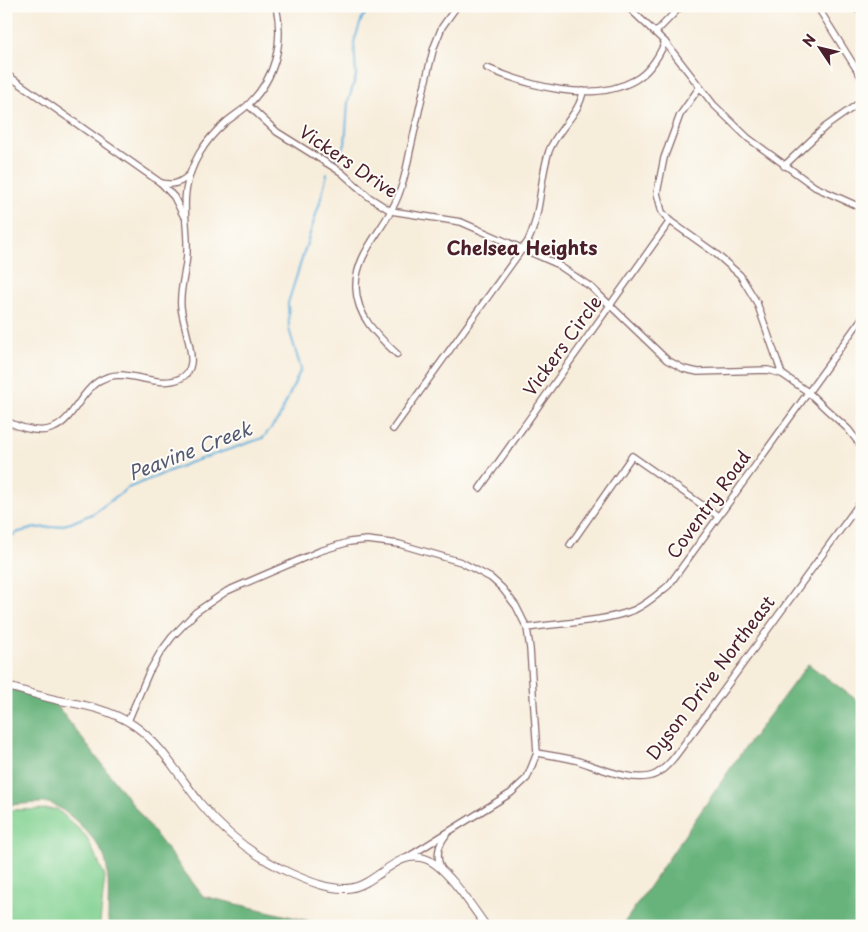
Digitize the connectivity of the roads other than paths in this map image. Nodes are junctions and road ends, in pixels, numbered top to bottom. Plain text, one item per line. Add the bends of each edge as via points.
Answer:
1 (276, 6) edge
2 (456, 6) edge
3 (627, 6) edge
4 (681, 6) edge
5 (817, 6) edge
6 (656, 32) junction
7 (665, 42) junction
8 (487, 68) dead end
9 (6, 74) edge
10 (862, 78) edge
11 (699, 88) junction
12 (583, 91) junction
13 (862, 101) edge
14 (248, 105) junction
15 (784, 166) junction
16 (191, 172) junction
17 (160, 183) junction
18 (862, 208) edge
19 (392, 211) junction
20 (670, 221) junction
21 (186, 224) junction
22 (523, 248) junction
23 (610, 306) junction
24 (862, 318) edge
25 (397, 354) dead end
26 (782, 374) junction
27 (808, 392) junction
28 (6, 421) edge
29 (394, 429) dead end
30 (862, 447) edge
31 (480, 488) dead end
32 (862, 500) edge
33 (718, 516) junction
34 (570, 545) dead end
35 (527, 628) junction
36 (6, 686) edge
37 (128, 721) junction
38 (537, 753) junction
39 (453, 829) junction
40 (404, 859) junction
41 (443, 872) junction
42 (486, 926) edge

1 - 14 street via 280,32 277,58 265,83
2 - 19 street via 434,47 405,174
3 - 6 street
4 - 6 street
5 - 10 street
6 - 7 street
7 - 11 street
7 - 12 street via 651,65 635,80 610,90
8 - 12 street via 524,82
9 - 17 street
11 - 15 street via 733,124
11 - 20 street via 676,124 658,180 658,201
12 - 22 street via 580,104 550,151 538,213
13 - 15 street via 825,127
14 - 16 street via 214,133
14 - 19 street, Vickers Drive via 277,132 341,172
15 - 18 street via 815,187
16 - 17 street via 178,183
16 - 21 street via 185,199
17 - 21 street via 178,203
19 - 22 street, Vickers Drive via 461,222
19 - 25 street via 362,258 356,290 365,320
20 - 23 street, Vickers Circle
20 - 26 street via 732,267 747,284
21 - 28 street via 188,252 180,302 192,358 189,372 171,381 121,374 102,378 88,388 71,415 53,428 24,429
22 - 23 street, Vickers Drive via 574,274
22 - 29 street
23 - 26 street, Vickers Drive via 660,354 684,369 705,372 768,370
23 - 31 street, Vickers Circle
24 - 27 street, Coventry Road
26 - 27 street
27 - 30 street via 848,429
27 - 33 street, Coventry Road
32 - 38 street, Dyson Drive Northeast via 694,731 656,774 634,777
33 - 34 street via 632,456
33 - 35 street, Coventry Road via 669,585 650,601 612,616
35 - 37 street via 502,588 461,562 399,544 367,540 349,542 238,586 201,608 160,652
35 - 38 street
36 - 37 street via 95,707
37 - 40 street via 160,749 221,826 278,867 324,886 345,889 357,887
38 - 39 street via 527,778 517,788
39 - 40 street
39 - 41 street via 439,845 438,863
40 - 41 street via 426,859
41 - 42 street

